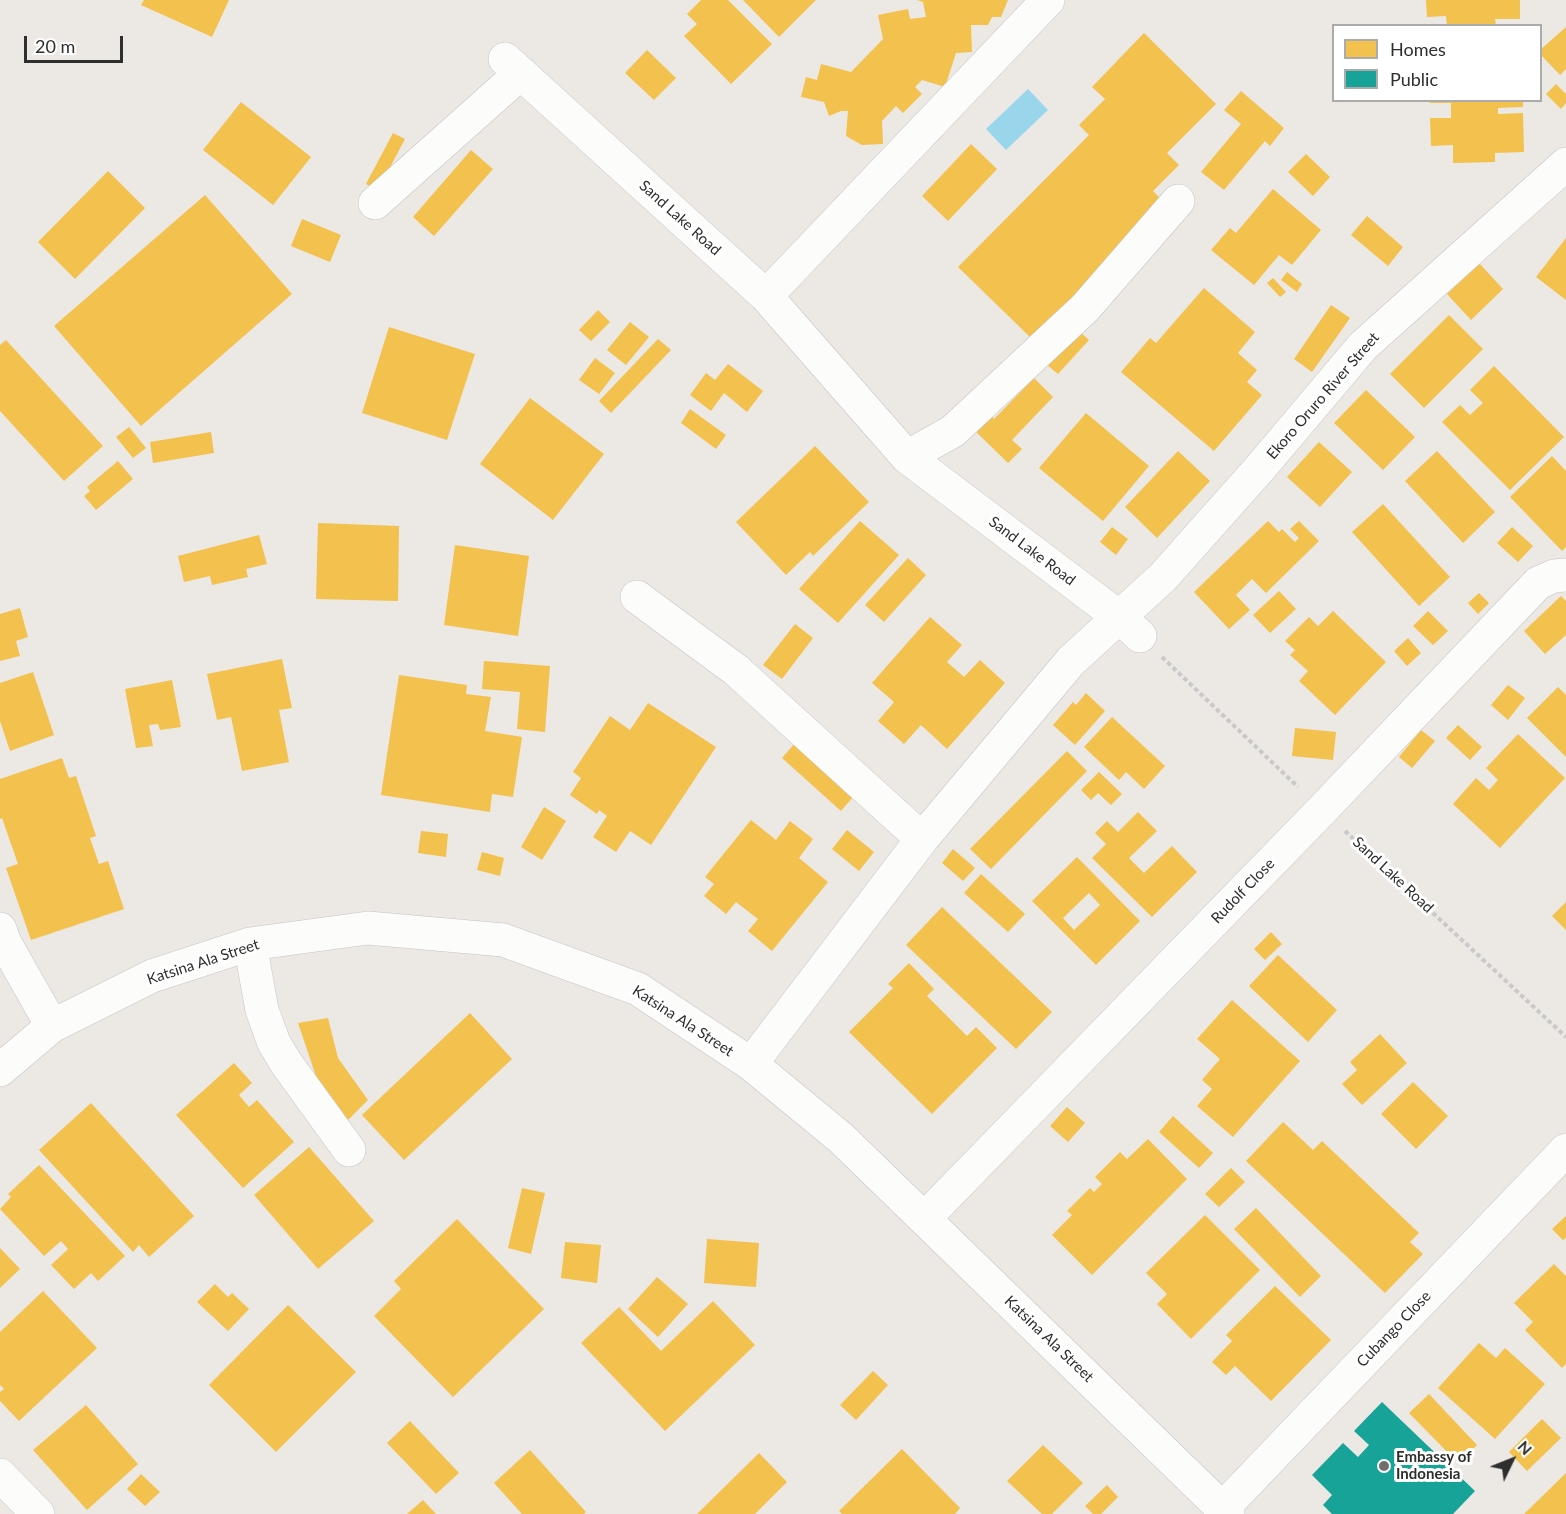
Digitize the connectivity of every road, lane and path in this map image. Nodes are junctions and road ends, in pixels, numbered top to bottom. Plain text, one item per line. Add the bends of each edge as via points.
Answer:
1 (1048, 0) edge
2 (1566, 165) edge
3 (1178, 201) dead end
4 (375, 203) dead end
5 (766, 296) junction
6 (907, 457) junction
7 (1566, 575) edge
8 (637, 597) dead end
9 (1130, 627) junction
10 (1322, 810) junction
11 (922, 839) junction
12 (0, 929) edge
13 (250, 945) junction
14 (52, 1026) junction
15 (1566, 1037) edge
16 (751, 1064) junction
17 (0, 1070) edge
18 (349, 1150) dead end
19 (1566, 1150) edge
20 (925, 1218) junction
21 (0, 1475) edge
22 (1225, 1511) edge
23 (38, 1514) edge

1 - 5 street
2 - 9 street, Ekoro Oruro River Street via 1363,346 1171,568
3 - 6 street via 1085,308 953,431
4 - 5 street, Sand Lake Road via 513,66
5 - 6 street, Sand Lake Road
6 - 9 street, Sand Lake Road
7 - 10 street, Rudolf Close via 1538,583
8 - 11 street via 736,670
9 - 10 path, Sand Lake Road
9 - 11 street, Ekoro Oruro River Street via 1071,661
10 - 15 path, Sand Lake Road
10 - 20 street, Rudolf Close
11 - 16 street, Ekoro Oruro River Street
12 - 14 street
13 - 14 street, Katsina Ala Street via 152,976
13 - 16 street, Katsina Ala Street via 368,928 503,940 638,989
13 - 18 street via 262,1010 274,1043
14 - 17 street, Katsina Ala Street
16 - 20 street, Katsina Ala Street via 841,1138
19 - 22 street, Cubango Close
20 - 22 street, Katsina Ala Street
21 - 23 street

